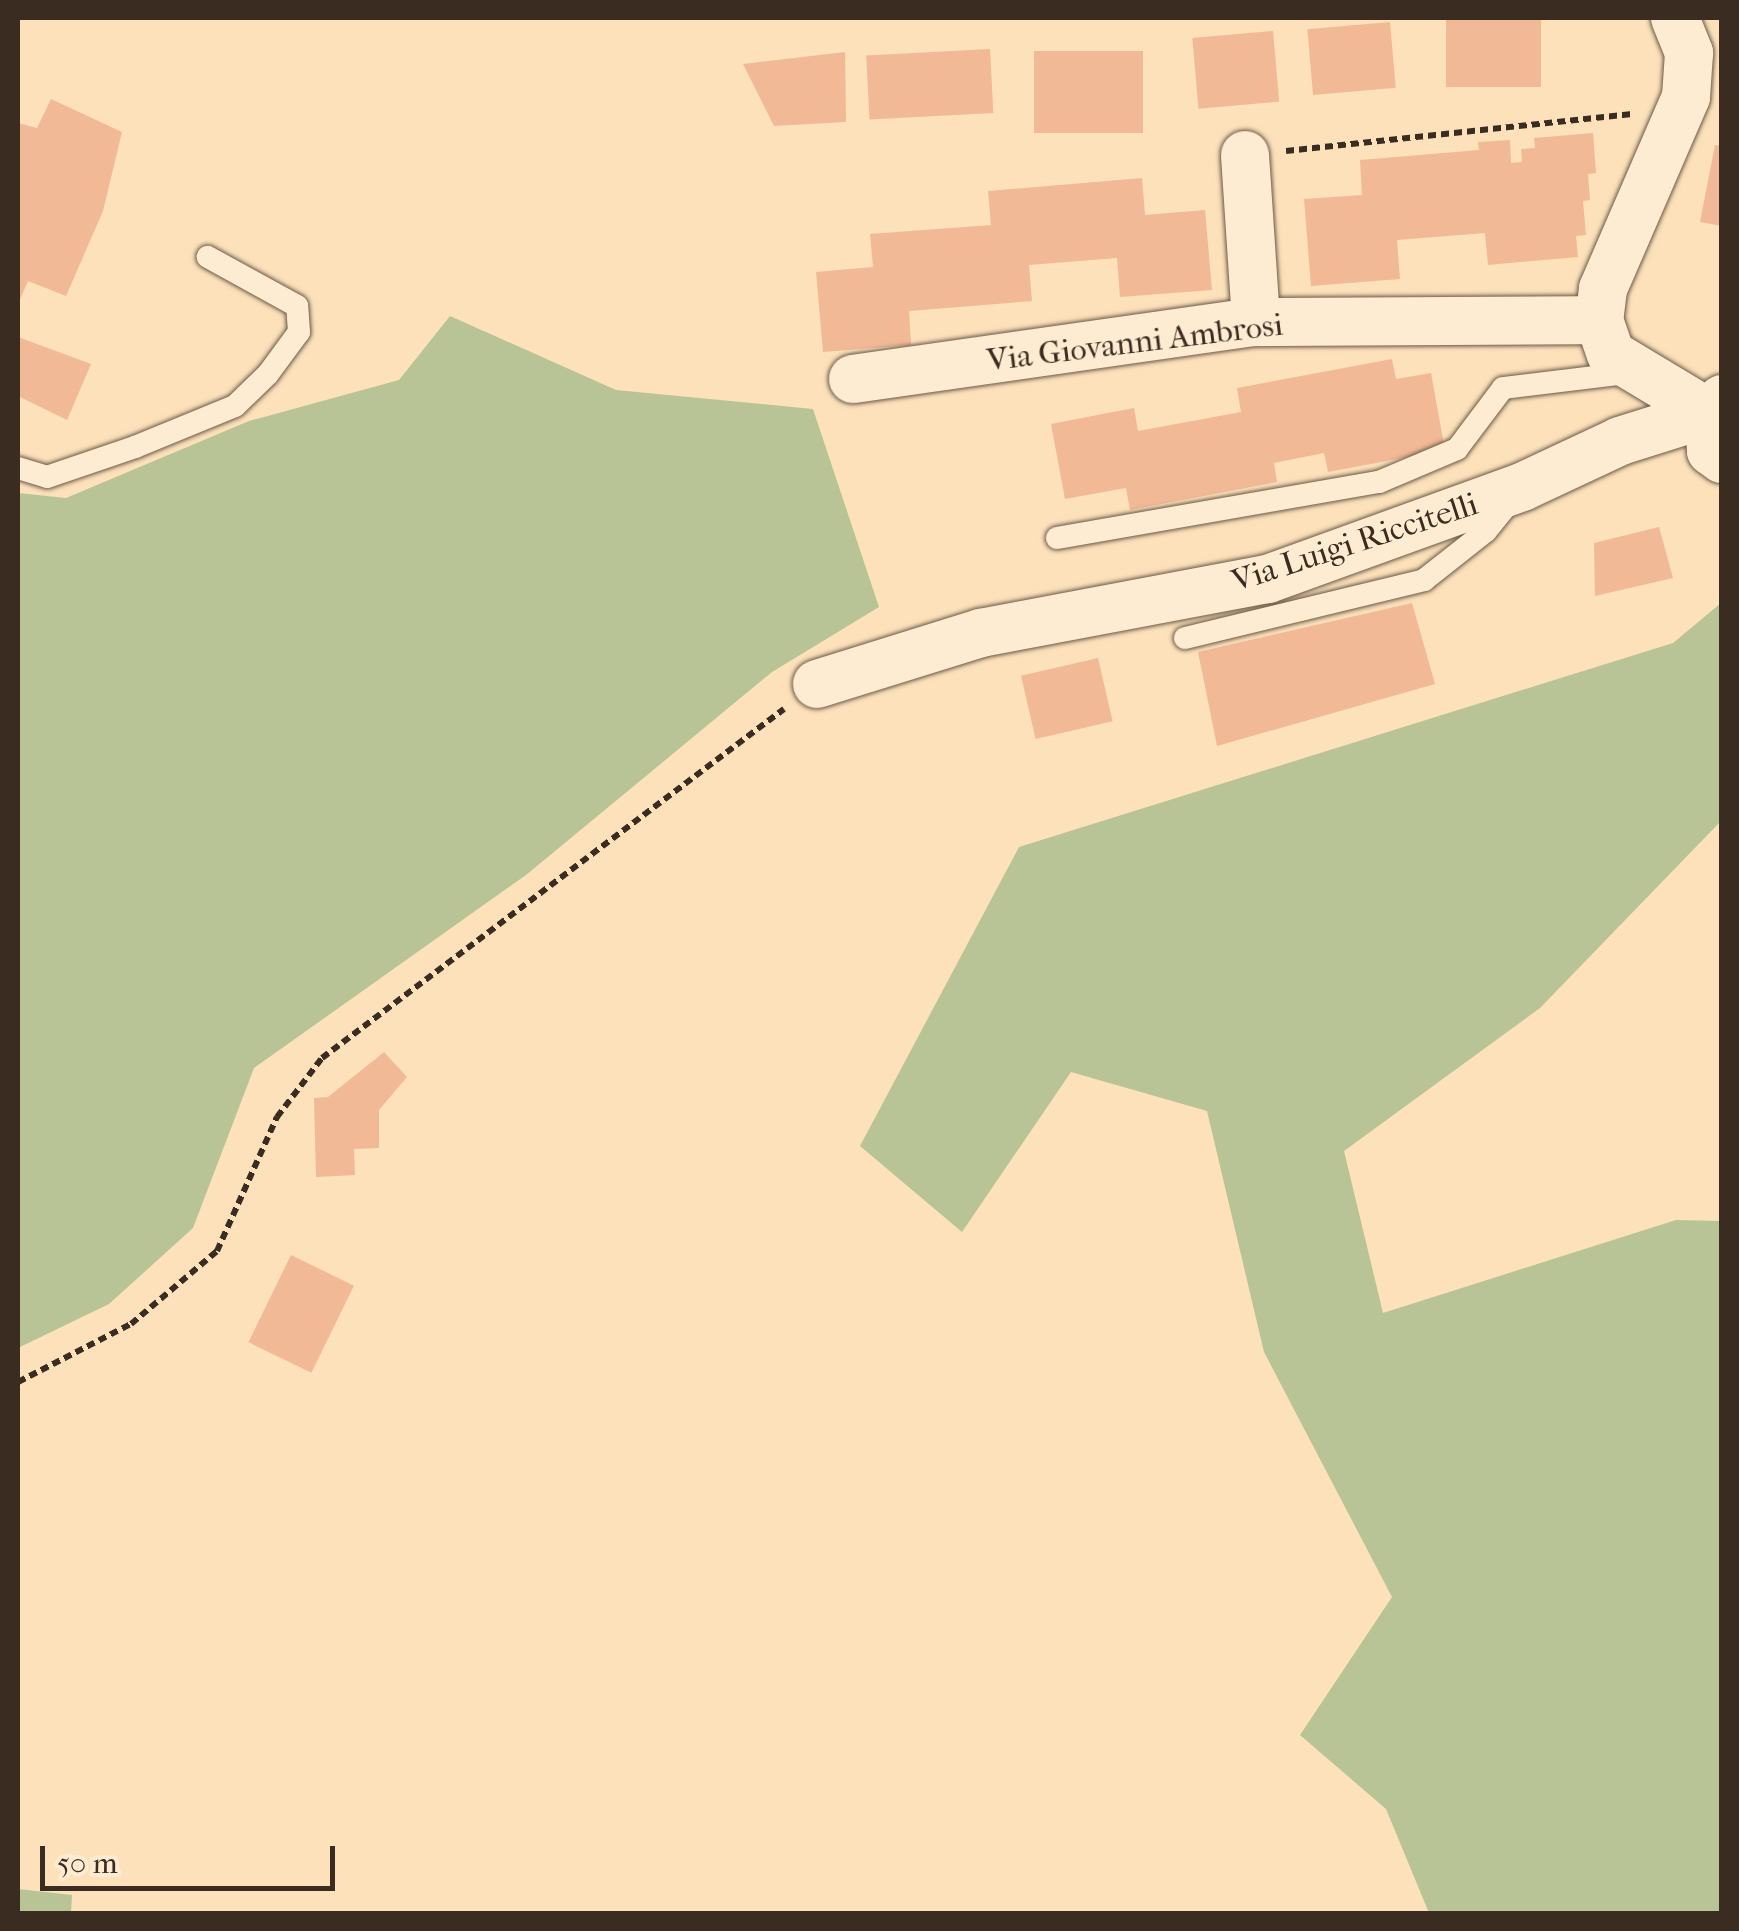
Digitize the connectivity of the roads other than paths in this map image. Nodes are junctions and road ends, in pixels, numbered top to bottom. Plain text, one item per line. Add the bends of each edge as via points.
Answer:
1 (1675, 18) edge
2 (1246, 156) road end
3 (208, 257) dead end
4 (1599, 320) junction
5 (1256, 322) junction
6 (1636, 372) junction
7 (853, 379) dead end
8 (1716, 406) edge
9 (1722, 459) edge
10 (18, 468) edge
11 (1522, 487) junction
12 (1057, 538) dead end
13 (1185, 638) dead end
14 (817, 684) road end

1 - 4 street via 1689,53 1686,97 1603,288
2 - 5 street
3 - 10 lane via 298,306 299,332 268,374 235,406 136,447 47,477
4 - 5 street, Via Giovanni Ambrosi
4 - 6 street via 1611,354
5 - 7 street, Via Giovanni Ambrosi
6 - 8 street
6 - 12 lane via 1502,388 1457,449 1379,482
8 - 9 street via 1710,452
8 - 11 street, Via Luigi Riccitelli
11 - 13 lane via 1486,532 1424,580
11 - 14 street, Via Luigi Riccitelli via 1268,579 981,633

